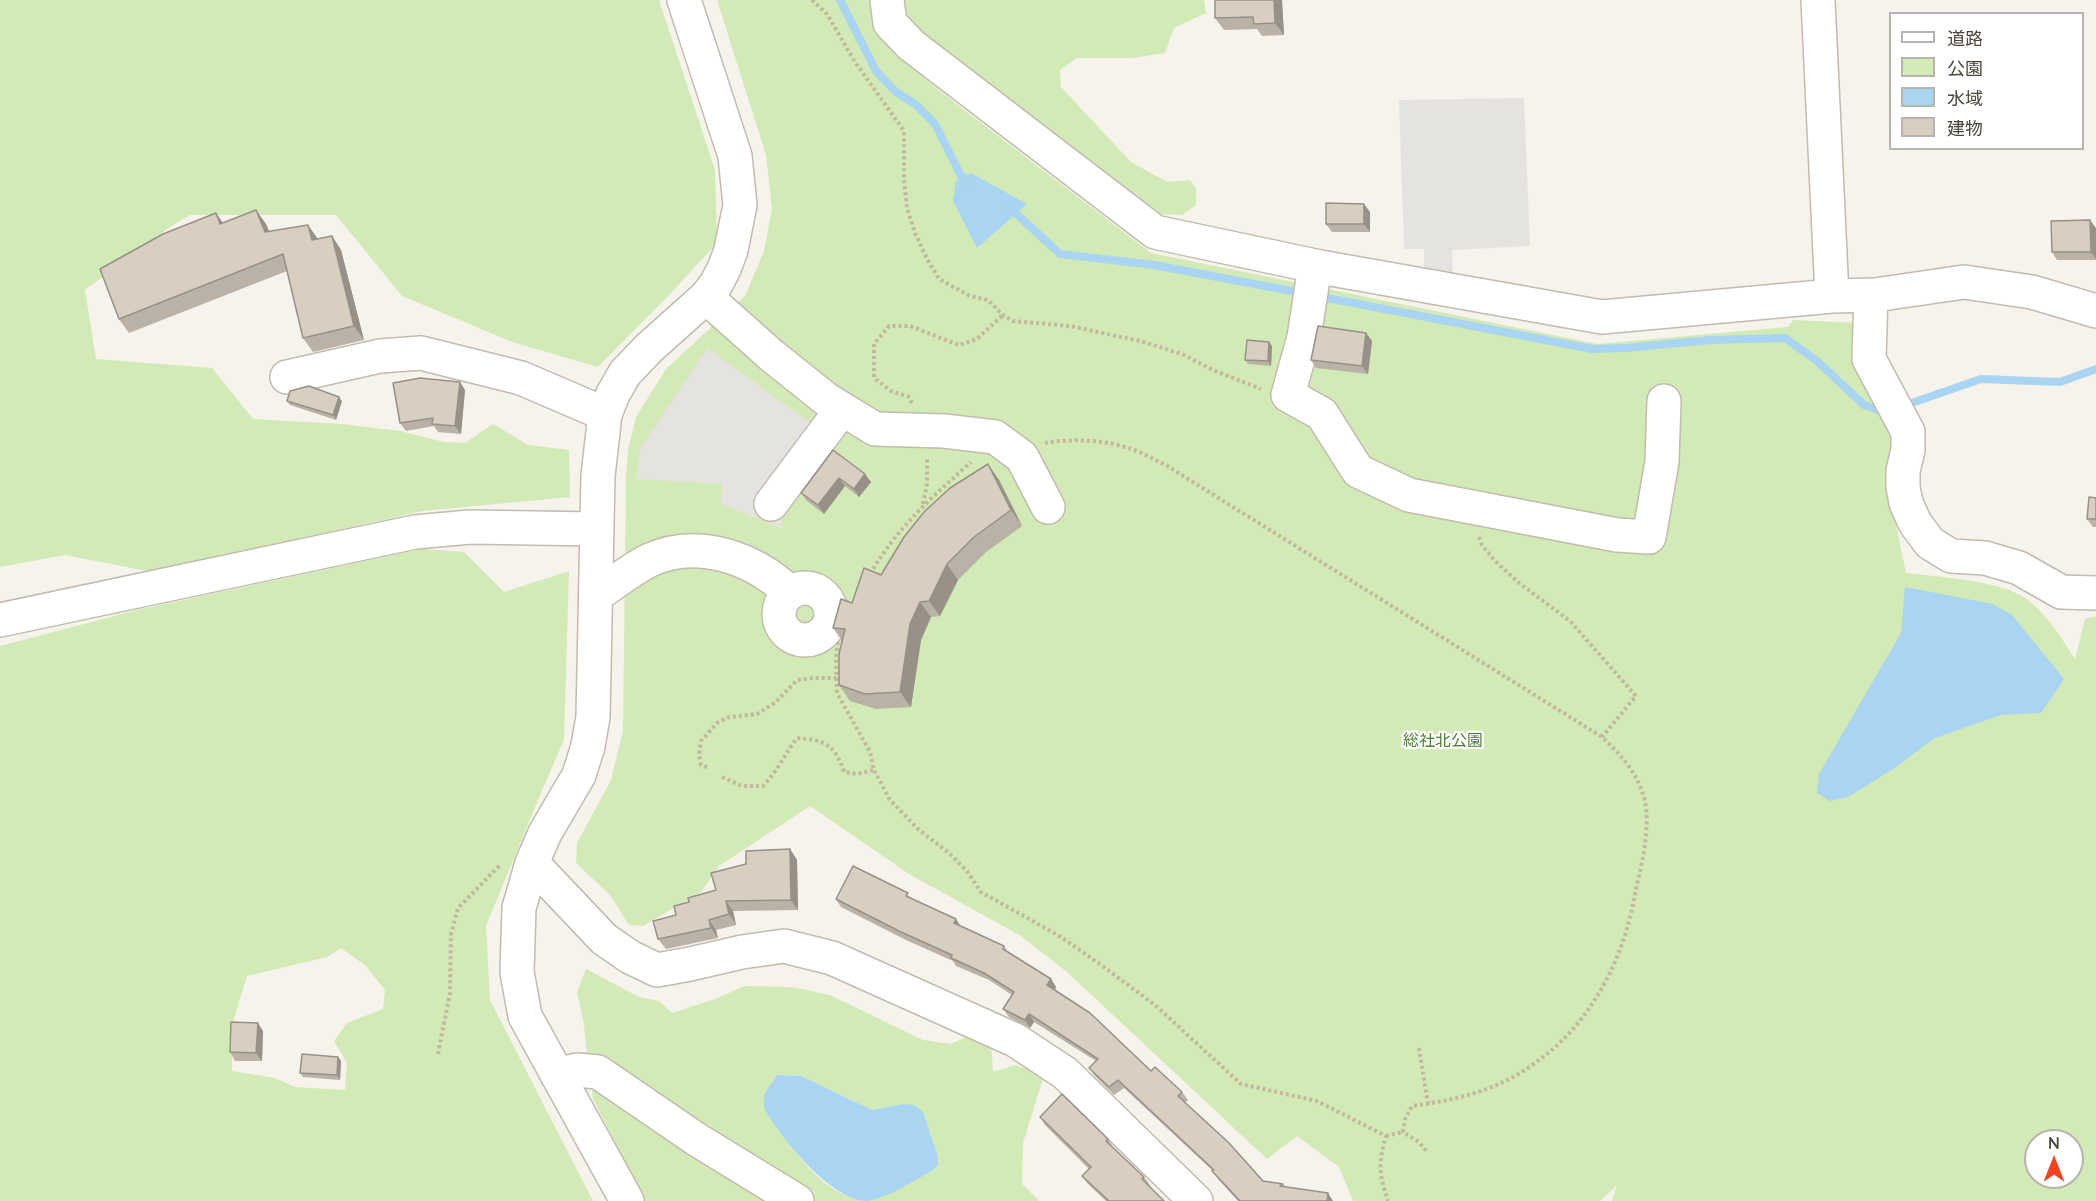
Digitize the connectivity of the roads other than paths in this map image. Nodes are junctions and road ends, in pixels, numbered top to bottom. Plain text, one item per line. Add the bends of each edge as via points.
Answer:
1 (684, 0) edge
2 (887, 0) edge
3 (1818, 0) edge
4 (1312, 286) junction
5 (1871, 295) junction
6 (1832, 296) junction
7 (706, 297) junction
8 (2096, 311) edge
9 (287, 377) dead end
10 (1664, 400) dead end
11 (842, 409) junction
12 (605, 414) junction
13 (771, 504) dead end
14 (1048, 507) dead end
15 (597, 529) junction
16 (790, 593) dead end
17 (2096, 593) edge
18 (596, 595) junction
19 (0, 620) edge
20 (520, 860) junction
21 (557, 1075) junction
22 (627, 1201) edge
23 (797, 1201) edge
24 (1196, 1201) edge

1 - 7 street via 735,156 739,183 740,205 731,250
2 - 4 street via 890,23 911,45 1155,232
3 - 6 street
4 - 6 street via 1602,317
4 - 10 street via 1304,337 1288,395 1322,414 1359,471 1408,495 1617,535 1649,537 1662,462
5 - 6 street
5 - 8 street via 1964,282 2032,292
5 - 17 street via 1869,358 1908,432 1903,471 1906,503 1930,543 1951,556 1985,558 2019,568 2061,592
7 - 11 street via 771,355
7 - 12 street via 626,373
9 - 12 street via 380,356 421,353 521,378
11 - 13 street
11 - 14 street via 875,429 995,437 1022,457
12 - 15 street via 599,452
15 - 18 street
15 - 19 street via 470,527 415,532
16 - 18 street via 765,572 741,561 697,551 675,552 650,561
18 - 20 street via 593,717 588,746 579,775 545,833
20 - 21 street via 517,972 525,1016
20 - 24 street via 604,939 657,970 784,946 832,958 1015,1040 1065,1073
21 - 22 street
21 - 23 street via 578,1070 598,1072

